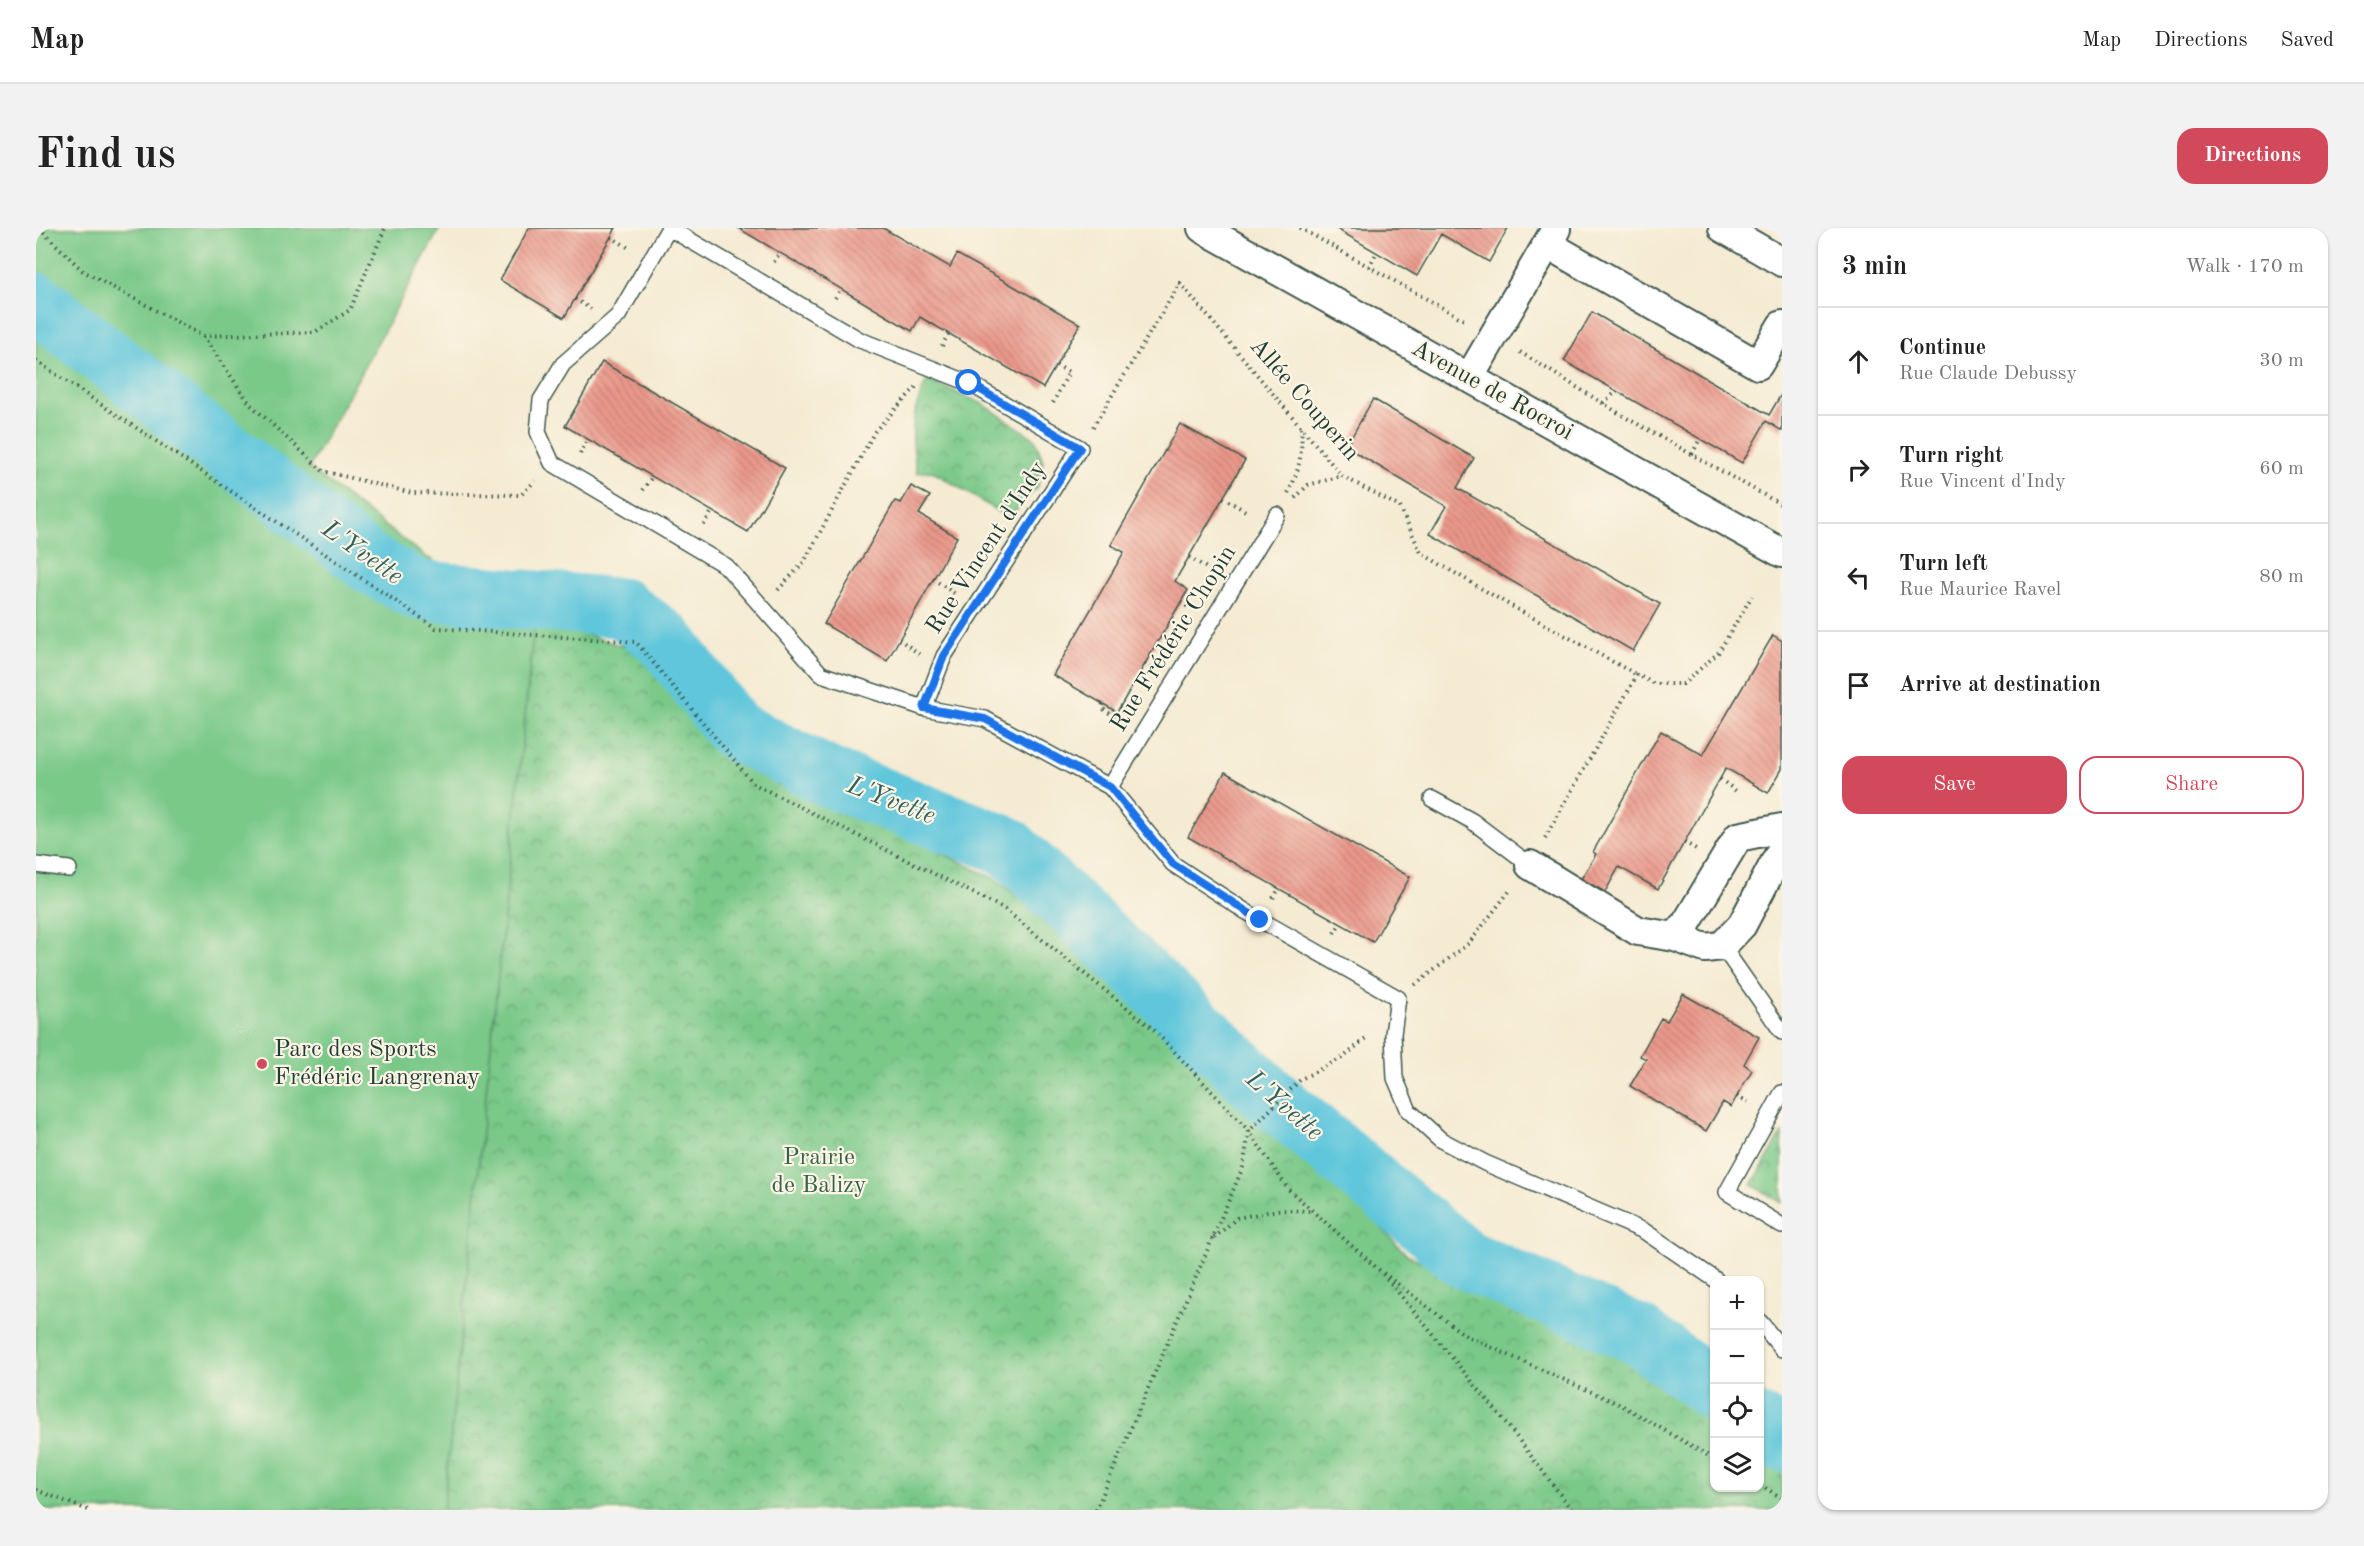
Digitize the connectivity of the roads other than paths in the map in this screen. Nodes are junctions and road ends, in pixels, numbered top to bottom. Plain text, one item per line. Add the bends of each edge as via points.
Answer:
1 (669, 228) edge
2 (1202, 228) edge
3 (1723, 228) edge
4 (1552, 236) edge
5 (1782, 262) edge
6 (1782, 325) edge
7 (1469, 378) junction
8 (1274, 520) road end
9 (1782, 554) edge
10 (924, 708) junction
11 (1110, 787) junction
12 (1432, 799) dead end
13 (1782, 828) edge
14 (1782, 849) edge
15 (36, 865) edge
16 (1530, 865) joint
17 (69, 869) dead end
18 (1675, 937) junction
19 (1722, 946) junction
20 (1782, 1032) edge
21 (1782, 1093) edge
22 (1782, 1226) edge
23 (1710, 1277) edge
24 (1764, 1327) edge
25 (1782, 1349) edge

1 - 10 lane via 618,316 563,364 542,400 538,432 552,463 726,566 821,674
1 - 10 lane, Rue Vincent d'Indy via 860,340 969,383 1080,448 944,656
2 - 7 street, Avenue de Rocroi
3 - 5 street
4 - 6 street via 1758,365
4 - 7 street
7 - 9 street, Avenue de Rocroi
8 - 11 lane, Rue Frédéric Chopin
10 - 11 lane via 985,719
11 - 23 lane via 1173,864 1245,911 1398,998 1393,1034 1395,1078 1409,1111 1433,1133 1485,1163 1644,1230
12 - 16 lane via 1472,821
13 - 18 street via 1738,837
14 - 19 street via 1742,925
15 - 17 lane
16 - 18 street via 1638,931
18 - 19 street via 1705,948
19 - 20 lane
21 - 22 lane via 1727,1192
24 - 25 lane

